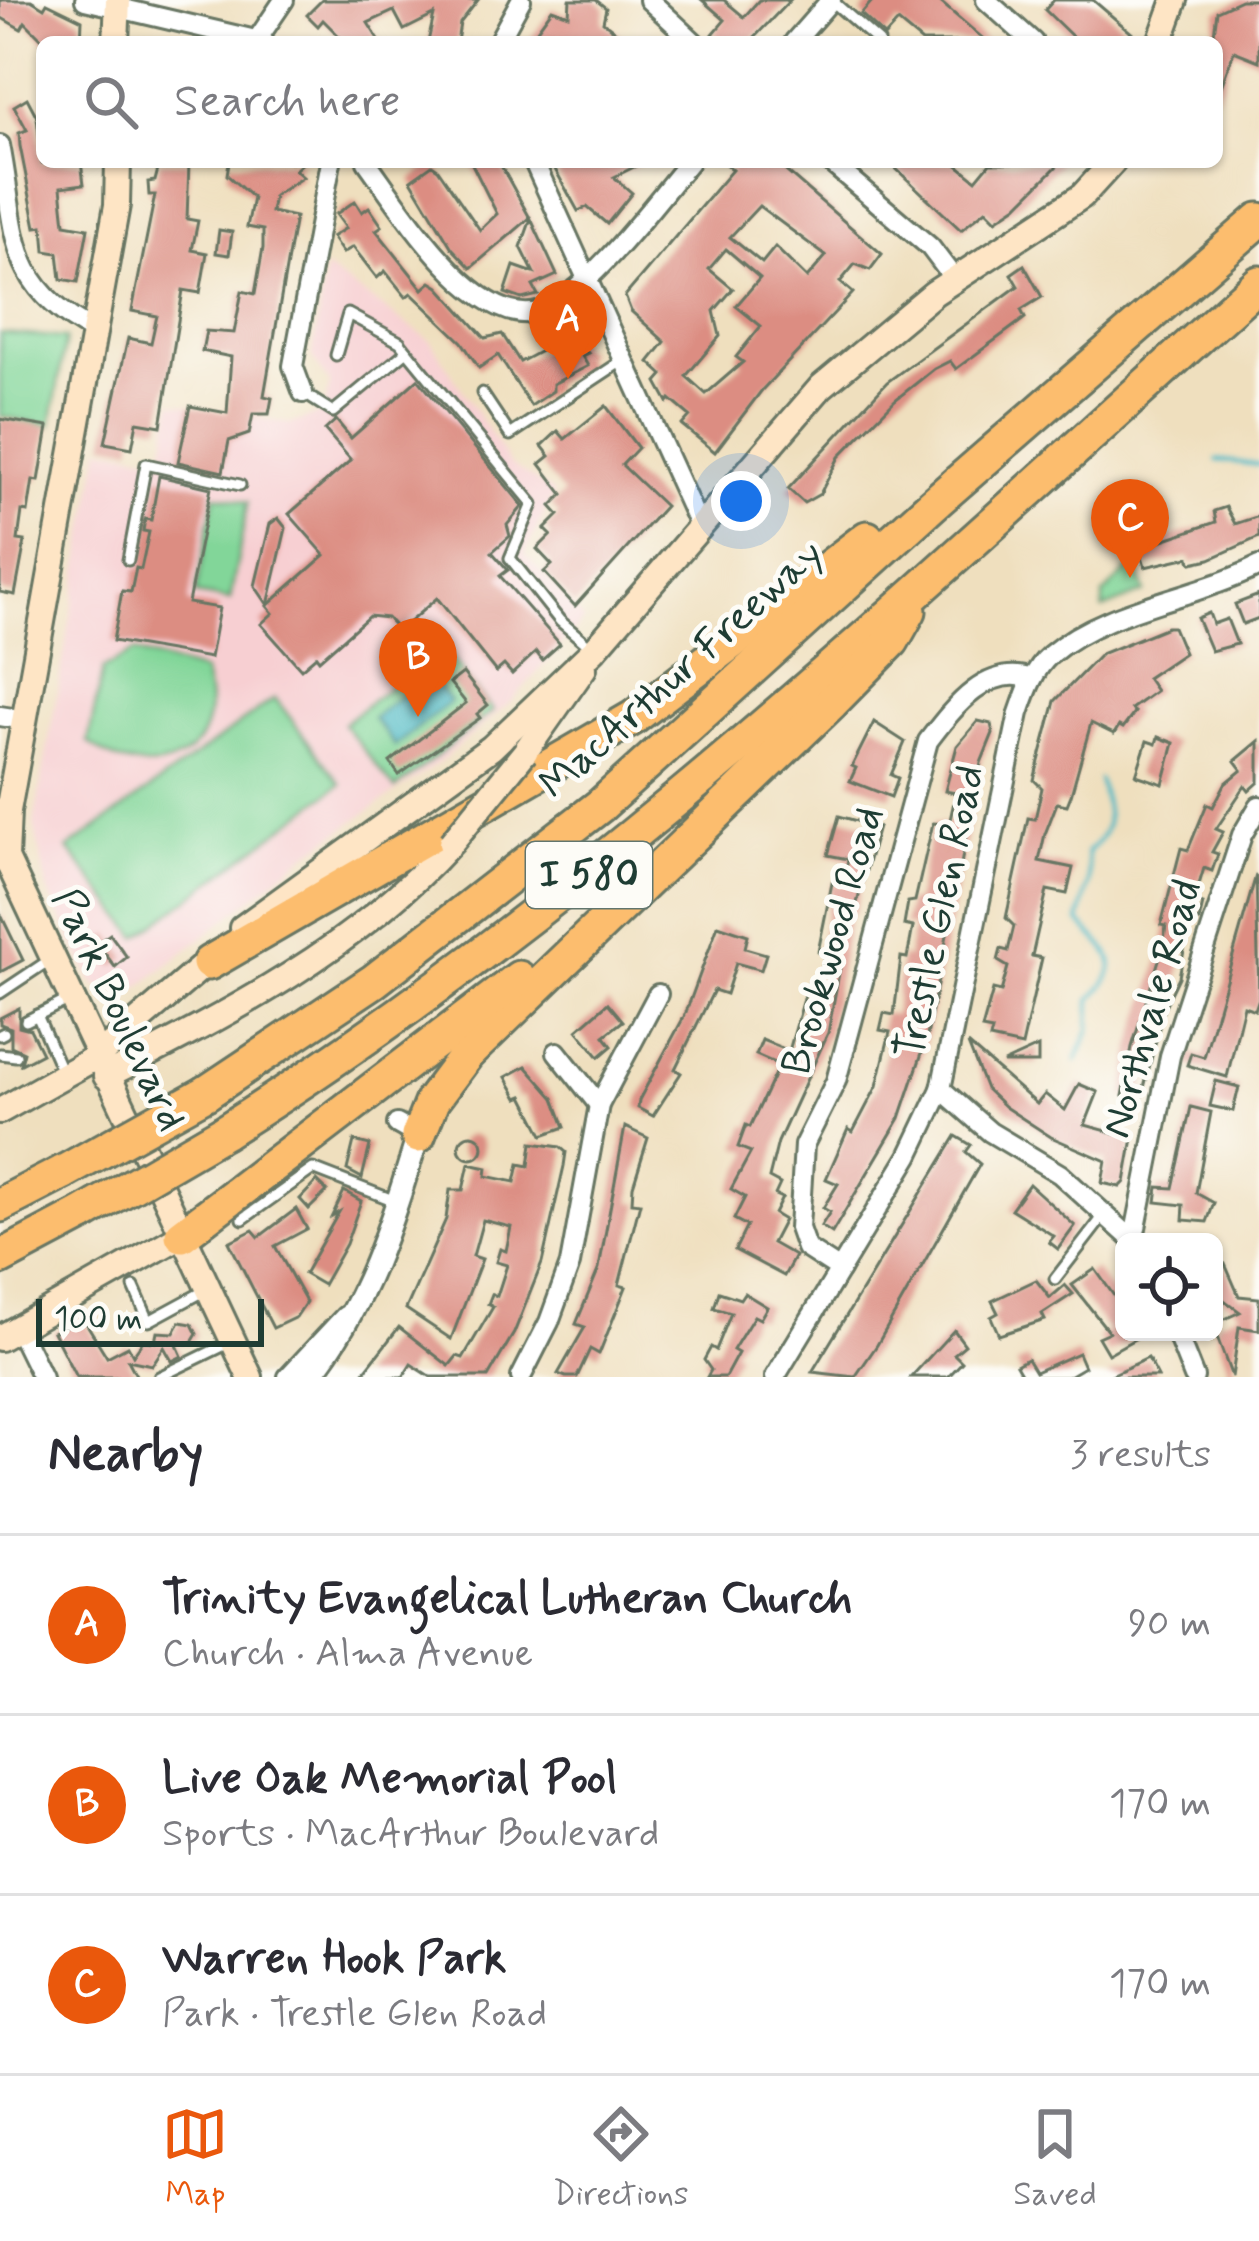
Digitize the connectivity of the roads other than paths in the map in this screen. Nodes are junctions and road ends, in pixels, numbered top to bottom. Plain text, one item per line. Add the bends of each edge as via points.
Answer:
1 (85, 0) edge
2 (284, 0) edge
3 (521, 0) edge
4 (649, 0) edge
5 (831, 0) edge
6 (986, 0) edge
7 (1175, 0) edge
8 (117, 4) edge
9 (116, 36) edge
10 (249, 36) edge
11 (263, 36) edge
12 (502, 36) edge
13 (688, 36) edge
14 (799, 36) edge
15 (872, 36) edge
16 (1026, 36) edge
17 (1162, 36) edge
18 (0, 145) edge
19 (118, 168) edge
20 (330, 168) edge
21 (372, 168) edge
22 (537, 168) edge
23 (684, 168) edge
24 (837, 168) edge
25 (1108, 168) edge
26 (1259, 220) edge
27 (589, 277) junction
28 (955, 280) junction
29 (1259, 283) edge
30 (95, 332) junction
31 (407, 351) junction
32 (336, 355) dead end
33 (626, 359) junction
34 (303, 393) joint
35 (482, 393) dead end
36 (240, 485) dead end
37 (932, 505) junction
38 (699, 525) junction
39 (128, 560) dead end
40 (1259, 566) edge
41 (926, 581) junction
42 (593, 650) junction
43 (1032, 679) junction
44 (12, 718) edge
45 (7, 782) edge
46 (1259, 806) edge
47 (718, 811) junction
48 (3, 859) edge
49 (51, 959) junction
50 (209, 963) junction
51 (658, 994) dead end
52 (0, 995) edge
53 (70, 999) junction
54 (557, 1052) dead end
55 (0, 1054) edge
56 (16, 1056) dead end
57 (102, 1066) junction
58 (64, 1077) junction
59 (941, 1089) junction
60 (598, 1105) junction
61 (0, 1111) edge
62 (407, 1130) joint
63 (398, 1202) junction
64 (0, 1205) edge
65 (1106, 1213) junction
66 (244, 1219) dead end
67 (1127, 1233) edge
68 (1135, 1233) edge
69 (182, 1235) junction
70 (0, 1258) edge
71 (840, 1270) junction
72 (1054, 1279) dead end
73 (134, 1287) dead end
74 (208, 1289) junction
75 (349, 1313) junction
76 (9, 1332) edge
77 (233, 1340) junction
78 (1179, 1341) edge
79 (42, 1377) edge
80 (159, 1377) edge
81 (250, 1377) edge
82 (288, 1377) edge
83 (309, 1377) edge
84 (520, 1377) edge
85 (775, 1377) edge
86 (1194, 1377) edge

1 - 8 street
2 - 11 street
3 - 12 street
4 - 13 street
5 - 14 street
5 - 15 lane
6 - 16 street
7 - 17 main road
8 - 9 main road
8 - 10 street
18 - 30 street via 19,262 48,299
19 - 30 main road, Park Boulevard
20 - 34 street via 293,366
21 - 27 street via 442,262 502,308 541,311
22 - 27 street
23 - 27 street
24 - 28 street via 930,248
25 - 28 main road via 1082,196
26 - 37 highway, MacArthur Freeway / I 580
27 - 33 street
28 - 38 main road via 821,387
29 - 41 highway, I 580
30 - 44 main road, Park Boulevard
31 - 32 lane via 348,314
31 - 34 lane via 333,412
31 - 42 lane via 533,504 510,558
33 - 35 lane via 510,435
33 - 38 street
36 - 39 lane via 146,464
37 - 50 highway via 878,529 633,718
37 - 64 highway, MacArthur Freeway / I 580, bridge via 602,805 374,981 206,1093
38 - 42 main road
40 - 43 street via 1086,633 1050,655
41 - 47 highway via 892,641
41 - 70 highway, I 580, bridge via 565,894 399,1018 224,1132
42 - 50 main road via 481,756 234,934
42 - 57 main road, bridge via 526,752 392,904 320,959
43 - 59 street, Trestle Glen Road
43 - 71 street, Brookwood Road via 1019,674 960,699 928,742 836,1081 804,1145 799,1228 806,1249
44 - 45 main road, Park Boulevard
45 - 48 main road, Park Boulevard
46 - 68 street, Northvale Road via 1242,835 1170,1056
47 - 62 highway via 467,1054
47 - 69 highway via 506,989
48 - 49 main road, Park Boulevard
49 - 52 lane
49 - 53 main road, Park Boulevard
50 - 57 main road
51 - 60 street
53 - 57 main road, Park Boulevard
53 - 58 lane via 32,1018
54 - 60 street
55 - 56 lane
57 - 58 main road
57 - 69 main road, Park Boulevard
58 - 61 main road
59 - 65 street
59 - 71 street, Trestle Glen Road
60 - 84 street via 570,1264
62 - 63 street
63 - 66 lane via 313,1169
63 - 75 street
65 - 67 street
65 - 72 lane
69 - 74 main road, Park Boulevard
69 - 76 main road
71 - 85 street, Trestle Glen Road
73 - 74 lane via 149,1321
74 - 77 main road, Park Boulevard
75 - 82 street
75 - 83 street
76 - 79 street
77 - 80 lane
77 - 81 main road, Park Boulevard
78 - 86 street

